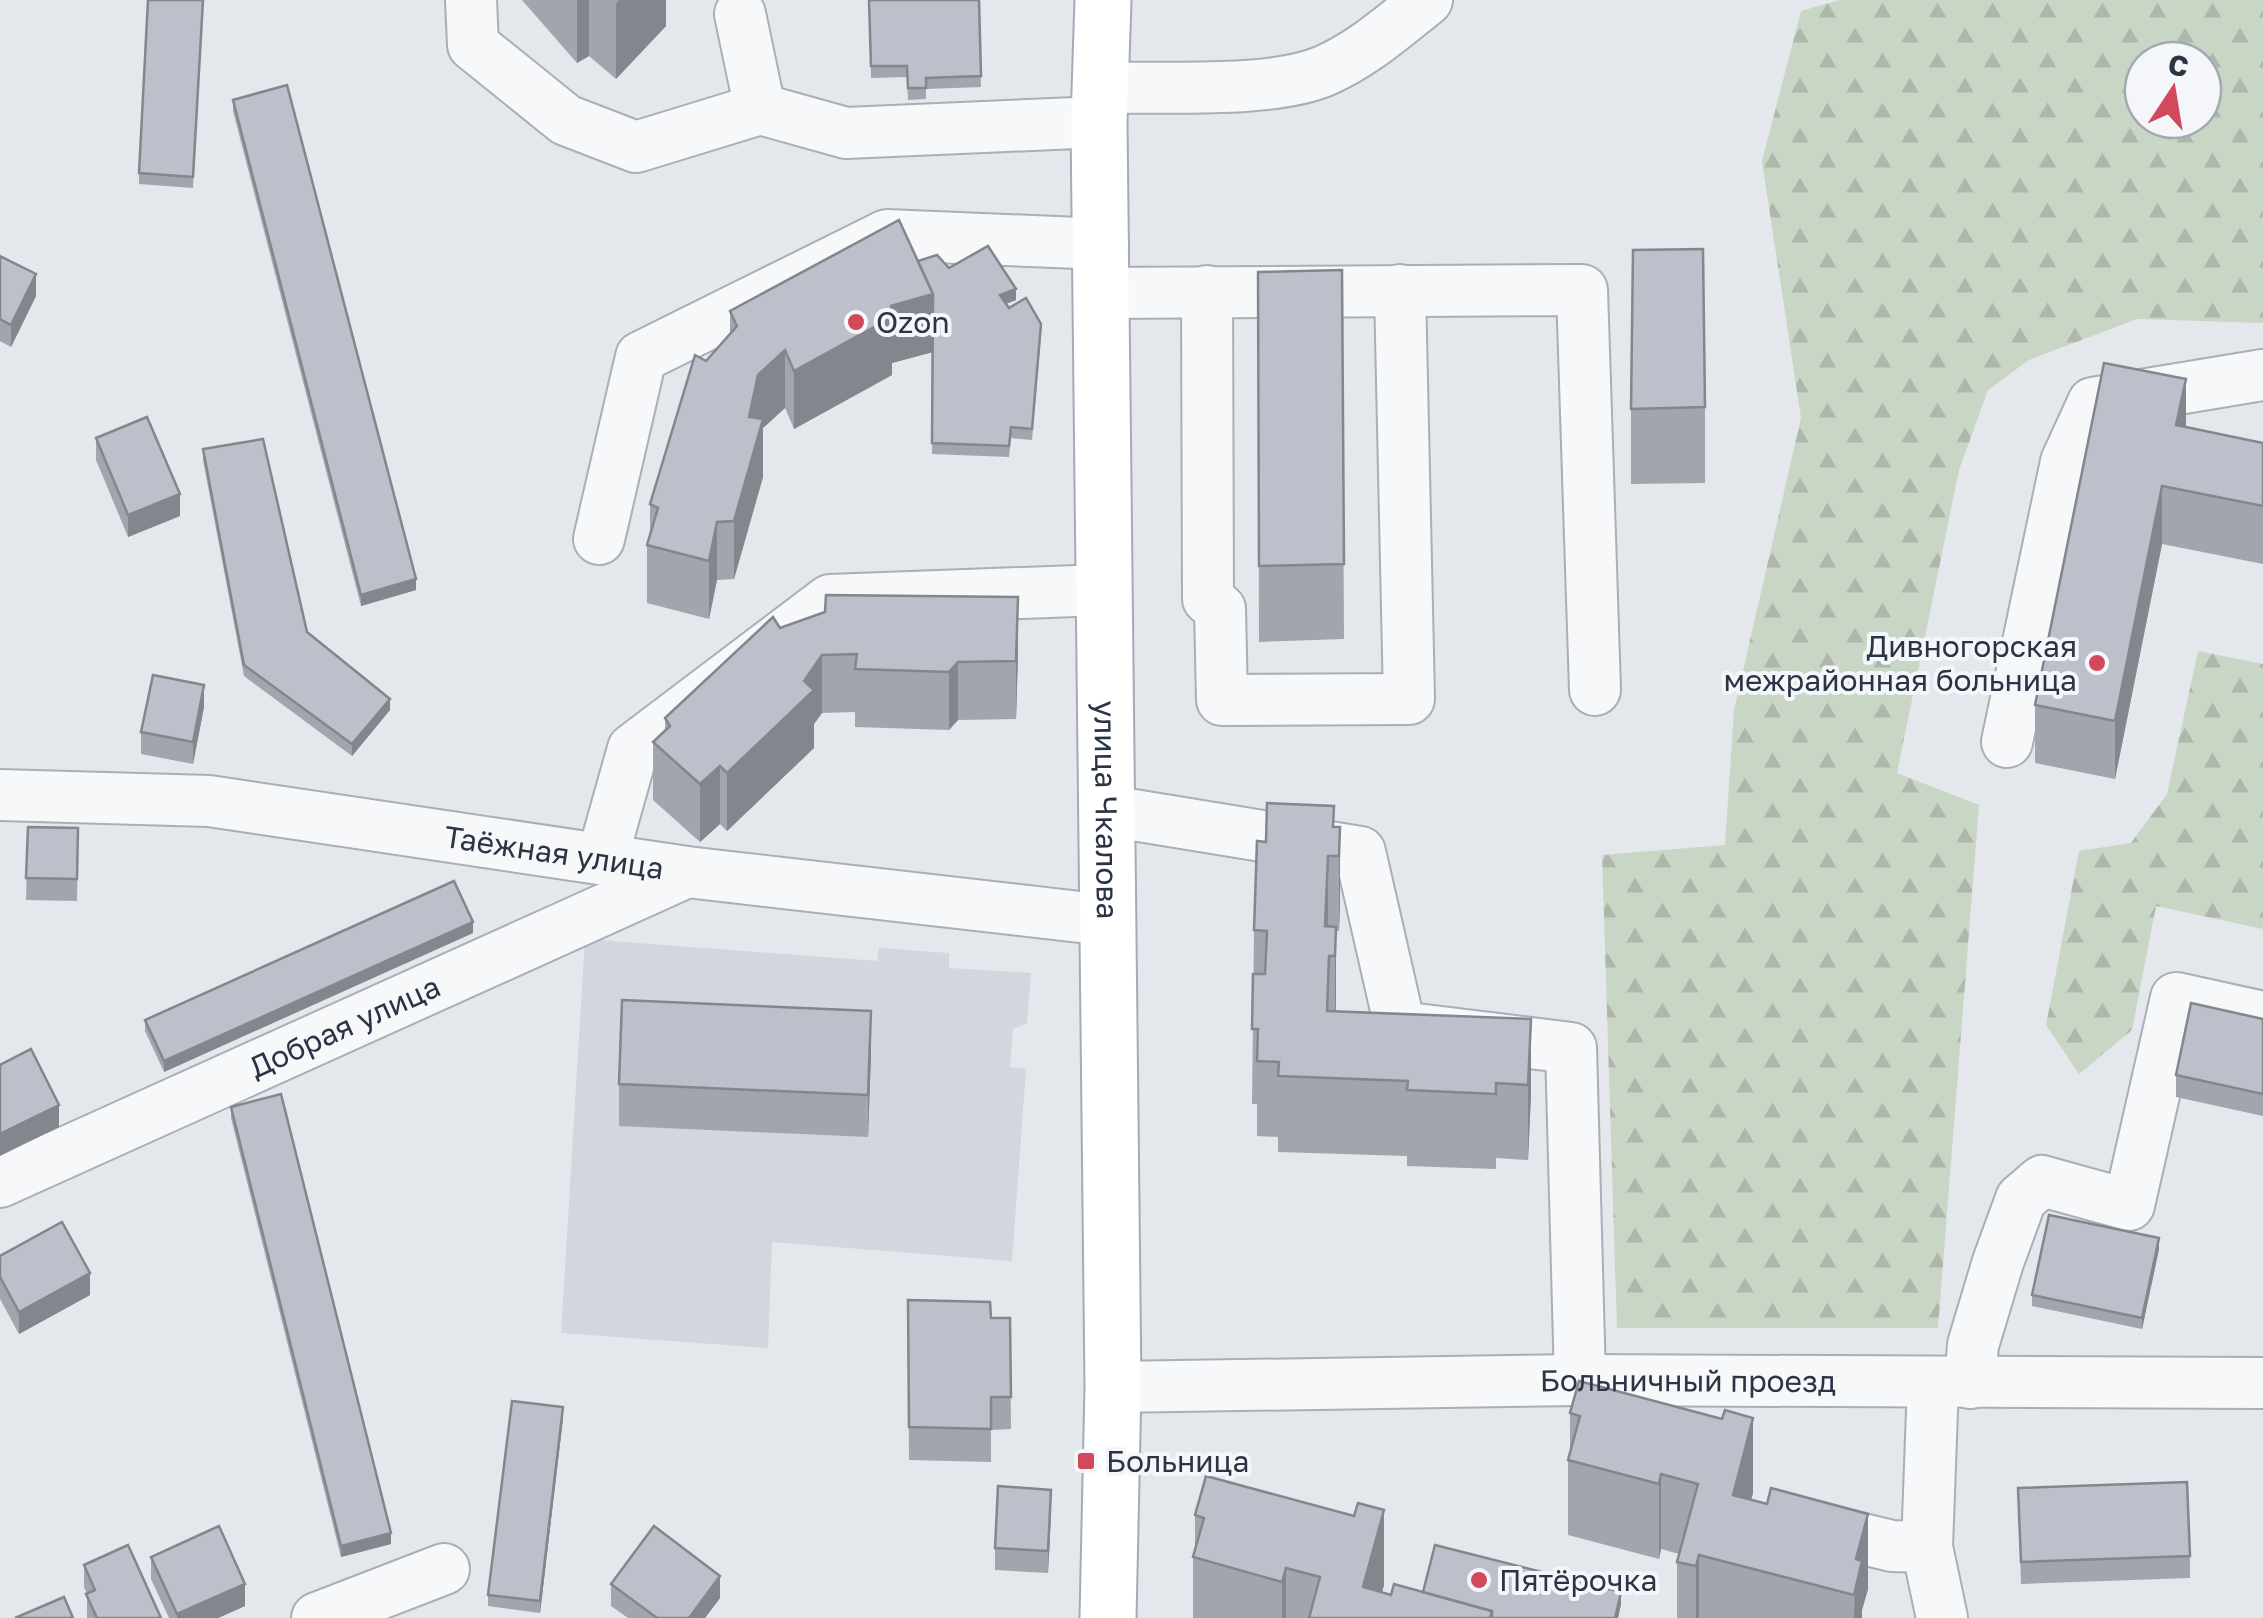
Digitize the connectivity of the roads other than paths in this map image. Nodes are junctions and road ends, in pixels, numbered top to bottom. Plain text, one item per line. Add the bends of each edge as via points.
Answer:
1 (471, 0) edge
2 (1104, 0) edge
3 (1427, 0) edge
4 (740, 14) dead end
5 (1100, 105) junction
6 (760, 110) junction
7 (1102, 268) junction
8 (1400, 290) junction
9 (1206, 291) junction
10 (2263, 375) edge
11 (599, 539) dead end
12 (1104, 590) junction
13 (1595, 690) dead end
14 (2006, 742) dead end
15 (0, 796) edge
16 (1109, 811) junction
17 (602, 860) junction
18 (687, 872) junction
19 (1106, 920) junction
20 (2263, 1018) edge
21 (0, 1182) edge
22 (1580, 1380) junction
23 (1952, 1383) junction
24 (2263, 1383) edge
25 (1112, 1387) junction
26 (1788, 1522) edge
27 (1928, 1547) junction
28 (444, 1569) dead end
29 (318, 1618) edge
30 (1108, 1618) edge
31 (1942, 1618) edge

1 - 6 street via 472,45 566,120 636,147
2 - 5 main road, улица Чкалова
3 - 5 street via 1370,47 1291,82
4 - 6 street
5 - 6 street via 846,133
5 - 7 main road, улица Чкалова
7 - 9 street
7 - 11 street via 887,235 641,357
7 - 12 main road, улица Чкалова
8 - 9 street
8 - 9 street via 1409,699 1222,700 1220,609 1208,599
8 - 13 street via 1582,290
10 - 14 street via 2093,403 2066,462
12 - 16 main road, улица Чкалова
12 - 17 street via 830,600 632,749
15 - 17 street, Таёжная улица via 209,801
16 - 19 main road, улица Чкалова
16 - 22 street via 1360,852 1400,1027 1571,1048
17 - 18 street, Таёжная улица
18 - 19 street, Таёжная улица
18 - 21 street, Добрая улица
19 - 25 main road, улица Чкалова
20 - 23 street via 2176,998 2129,1205 2042,1181 2021,1198 1973,1345
22 - 23 street, Больничный проезд
22 - 25 street, Больничный проезд
23 - 24 street, Больничный проезд
23 - 27 street
25 - 30 main road, улица Чкалова
26 - 27 street via 1892,1546
27 - 31 street
28 - 29 street

